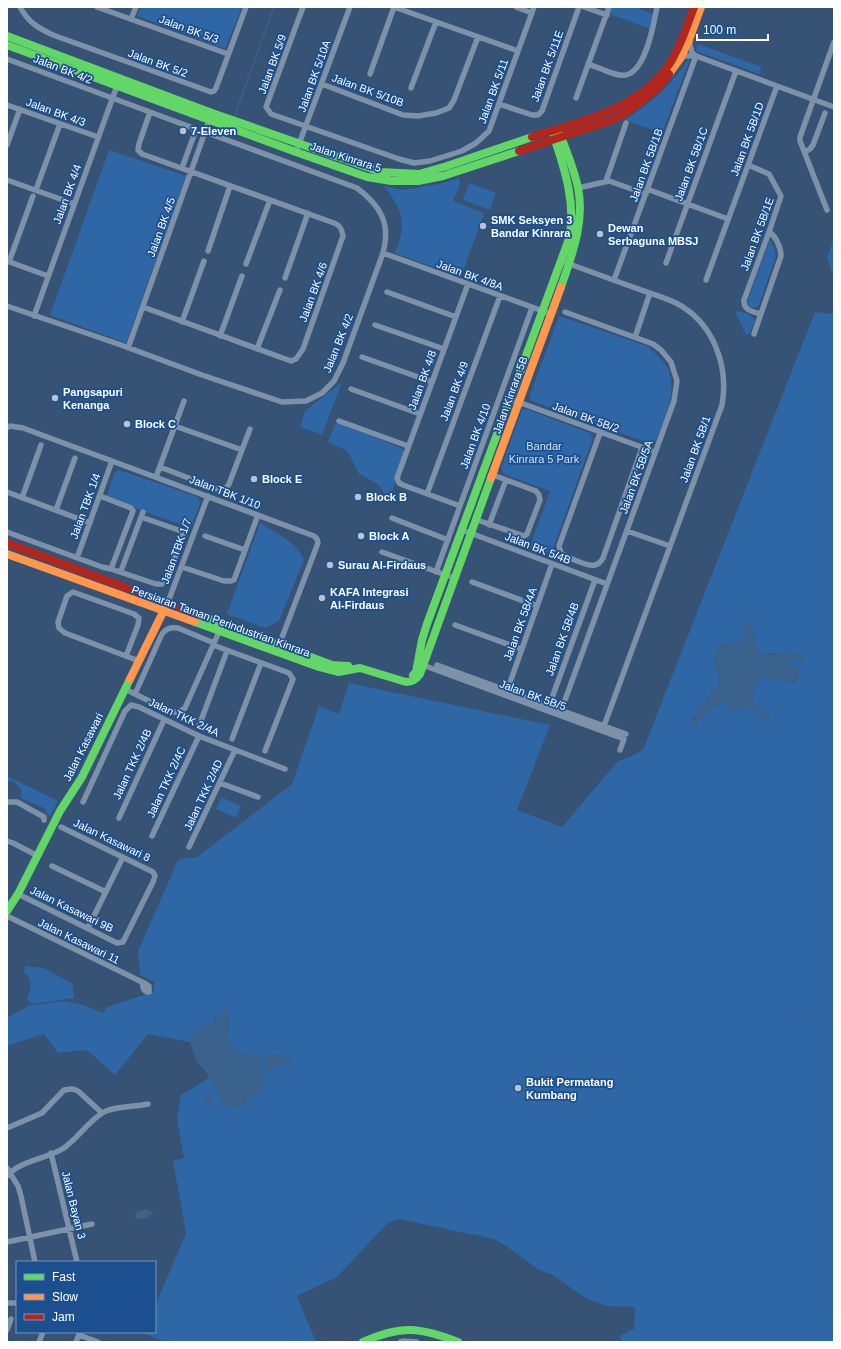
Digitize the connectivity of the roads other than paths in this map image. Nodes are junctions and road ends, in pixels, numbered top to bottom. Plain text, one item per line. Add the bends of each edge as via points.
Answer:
1 (20, 7) edge
2 (97, 7) edge
3 (136, 7) edge
4 (246, 7) edge
5 (303, 7) edge
6 (350, 7) edge
7 (394, 7) edge
8 (516, 7) edge
9 (579, 7) edge
10 (584, 7) edge
11 (657, 7) edge
12 (694, 7) edge
13 (701, 7) edge
14 (533, 10) edge
15 (608, 11) edge
16 (131, 19) junction
17 (436, 22) junction
18 (7, 36) edge
19 (478, 37) junction
20 (690, 40) junction
21 (834, 44) edge
22 (7, 45) edge
23 (518, 51) junction
24 (228, 54) junction
25 (696, 56) junction
26 (7, 59) edge
27 (680, 59) junction
28 (588, 64) junction
29 (736, 71) junction
30 (370, 74) dead end
31 (119, 82) junction
32 (322, 84) junction
33 (777, 86) junction
34 (411, 88) dead end
35 (113, 98) junction
36 (576, 98) dead end
37 (813, 99) junction
38 (499, 104) junction
39 (7, 105) edge
40 (834, 107) edge
41 (20, 109) junction
42 (150, 112) junction
43 (825, 113) dead end
44 (211, 117) junction
45 (626, 122) dead end
46 (60, 124) junction
47 (306, 127) junction
48 (205, 132) junction
49 (575, 132) junction
50 (556, 134) junction
51 (98, 137) junction
52 (540, 143) junction
53 (299, 144) junction
54 (7, 145) edge
55 (561, 149) junction
56 (296, 152) junction
57 (805, 152) junction
58 (748, 165) junction
59 (182, 168) junction
60 (191, 172) junction
61 (7, 180) edge
62 (606, 181) junction
63 (37, 186) dead end
64 (230, 186) junction
65 (578, 188) junction
66 (647, 192) junction
67 (33, 196) dead end
68 (270, 200) junction
69 (74, 204) junction
70 (688, 204) junction
71 (827, 210) dead end
72 (308, 213) junction
73 (728, 219) junction
74 (769, 232) junction
75 (208, 251) dead end
76 (383, 253) junction
77 (204, 261) dead end
78 (8, 262) edge
79 (565, 263) junction
80 (666, 263) dead end
81 (246, 264) dead end
82 (48, 276) junction
83 (242, 276) dead end
84 (284, 278) dead end
85 (614, 280) junction
86 (706, 280) dead end
87 (468, 284) junction
88 (280, 290) dead end
89 (387, 292) dead end
90 (650, 294) junction
91 (500, 296) junction
92 (7, 306) edge
93 (143, 307) junction
94 (532, 308) junction
95 (543, 311) junction
96 (565, 312) dead end
97 (551, 314) junction
98 (761, 314) junction
99 (34, 316) junction
100 (456, 317) junction
101 (182, 322) junction
102 (375, 325) dead end
103 (754, 334) dead end
104 (220, 336) junction
105 (635, 337) junction
106 (128, 348) junction
107 (444, 349) junction
108 (257, 350) junction
109 (362, 357) dead end
110 (432, 382) junction
111 (351, 389) dead end
112 (510, 399) junction
113 (184, 401) dead end
114 (519, 402) junction
115 (420, 414) junction
116 (339, 421) dead end
117 (175, 426) junction
118 (8, 427) edge
119 (250, 429) dead end
120 (600, 433) junction
121 (41, 445) dead end
122 (408, 446) junction
123 (642, 448) junction
124 (242, 450) junction
125 (655, 452) junction
126 (75, 458) dead end
127 (112, 461) junction
128 (160, 467) junction
129 (493, 475) junction
130 (156, 477) junction
131 (506, 480) junction
132 (7, 492) edge
133 (427, 494) junction
134 (100, 496) junction
135 (208, 496) junction
136 (22, 498) junction
137 (460, 506) junction
138 (56, 510) junction
139 (258, 515) junction
140 (392, 518) dead end
141 (477, 520) junction
142 (90, 523) junction
143 (490, 525) junction
144 (462, 530) junction
145 (627, 531) junction
146 (7, 532) edge
147 (184, 532) junction
148 (472, 533) junction
149 (193, 536) junction
150 (205, 536) dead end
151 (448, 540) junction
152 (7, 543) edge
153 (670, 546) junction
154 (245, 550) junction
155 (382, 552) dead end
156 (7, 554) edge
157 (76, 558) junction
158 (552, 564) junction
159 (182, 567) junction
160 (111, 569) junction
161 (121, 572) junction
162 (436, 572) junction
163 (446, 575) junction
164 (454, 578) junction
165 (595, 580) junction
166 (472, 582) dead end
167 (607, 584) junction
168 (168, 602) junction
169 (537, 606) junction
170 (163, 612) junction
171 (455, 625) dead end
172 (219, 632) junction
173 (213, 644) junction
174 (279, 644) junction
175 (521, 649) junction
176 (227, 651) junction
177 (276, 652) junction
178 (126, 656) junction
179 (139, 661) junction
180 (261, 663) junction
181 (420, 664) junction
182 (437, 665) dead end
183 (125, 689) junction
184 (507, 691) junction
185 (135, 694) junction
186 (549, 706) junction
187 (561, 711) junction
188 (164, 720) junction
189 (199, 726) dead end
190 (604, 726) junction
191 (626, 734) dead end
192 (198, 736) junction
193 (232, 740) dead end
194 (97, 747) junction
195 (235, 750) junction
196 (620, 750) dead end
197 (107, 751) junction
198 (265, 751) dead end
199 (285, 769) dead end
200 (220, 783) junction
201 (258, 797) dead end
202 (7, 802) edge
203 (83, 802) dead end
204 (119, 818) dead end
205 (44, 820) dead end
206 (61, 827) dead end
207 (152, 836) dead end
208 (7, 841) edge
209 (189, 847) dead end
210 (38, 856) junction
211 (123, 856) junction
212 (52, 866) dead end
213 (106, 892) junction
214 (18, 894) junction
215 (7, 911) edge
216 (7, 916) edge
217 (88, 928) junction
218 (117, 943) joint
219 (143, 983) dead end
220 (148, 1104) dead end
221 (102, 1113) junction
222 (7, 1128) edge
223 (51, 1153) junction
224 (8, 1173) edge
225 (92, 1224) dead end
226 (70, 1228) junction
227 (29, 1238) junction
228 (7, 1242) edge
229 (34, 1261) edge
230 (77, 1261) edge
231 (11, 1319) dead end
232 (7, 1330) edge
233 (80, 1334) edge
234 (76, 1342) edge
235 (98, 1342) edge
236 (363, 1342) edge
237 (400, 1342) edge
238 (417, 1342) edge
239 (458, 1342) edge

1 - 24 street, Jalan BK 5/2 via 27,19 52,35 211,92 216,88
2 - 16 street, Jalan BK 5/3
3 - 16 street
4 - 24 street, Jalan BK 5/2
5 - 47 street, Jalan BK 5/9 via 266,107 271,114
6 - 32 street, Jalan BK 5/10A
7 - 17 street
7 - 30 street
8 - 14 street
9 - 38 street, Jalan BK 5/11E via 542,111 532,116
10 - 15 street
11 - 28 street via 653,31 635,69 621,75
12 - 50 street, Jalan Kinrara 5 via 670,64 646,90 618,107
13 - 20 street, Jalan Kinrara 5
14 - 23 street, Jalan BK 5/11
15 - 28 street
16 - 24 street, Jalan BK 5/3
17 - 19 street
17 - 34 street
18 - 31 street, Jalan Kinrara 5
19 - 23 street
19 - 32 street, Jalan BK 5/10B via 454,100 449,108 436,113 403,115
20 - 25 street via 691,50
20 - 27 street, Jalan Kinrara 5
21 - 37 street
22 - 31 street, Jalan Kinrara 5
23 - 38 street, Jalan BK 5/11
25 - 27 street via 685,56
25 - 29 street
25 - 66 street, Jalan BK 5B/1B
26 - 35 street, Jalan BK 4/2
27 - 49 street, Jalan Kinrara 5 via 657,89 635,106 612,120
28 - 36 street
29 - 33 street
29 - 70 street, Jalan BK 5B/1C
31 - 35 street, Jalan BK 4/4
31 - 44 street, Jalan Kinrara 5
32 - 47 street, Jalan BK 5/10A
33 - 37 street
33 - 58 street, Jalan BK 5B/1D
35 - 42 street, Jalan BK 4/2
35 - 51 street, Jalan BK 4/4
37 - 40 street
37 - 57 street via 800,136
38 - 47 street, Jalan BK 5/11 via 489,131 476,143 462,151 414,163
39 - 41 street, Jalan BK 4/3
41 - 46 street, Jalan BK 4/3
41 - 54 street
42 - 59 street, Jalan BK 4/6 via 138,150 142,154
42 - 59 street, Jalan BK 4/2 via 190,126 194,130
43 - 57 street via 813,145
44 - 48 street, Jalan BK 4/5
44 - 53 street, Jalan Kinrara 5
44 - 56 street, Jalan Kinrara 5
45 - 62 street
46 - 51 street, Jalan BK 4/3
46 - 63 street
47 - 53 street, Jalan BK 5/10A
48 - 60 street, Jalan BK 4/5
48 - 76 street, Jalan BK 4/2 via 357,188 374,203 382,216 386,233
49 - 50 street, Jalan Kinrara 5
49 - 55 street
50 - 52 street, Jalan Kinrara 5
50 - 53 street, Jalan Kinrara 5 via 419,174 370,170
50 - 55 street, Jalan Kinrara 5B
51 - 69 street, Jalan BK 4/4
52 - 55 street
52 - 56 street, Jalan Kinrara 5 via 418,182 379,180
53 - 56 street, Jalan BK 5/10A
55 - 65 street, Jalan Kinrara 5B
55 - 79 street, Jalan Kinrara 5B via 572,224
57 - 71 street
58 - 73 street, Jalan BK 5B/1D
58 - 74 street, Jalan BK 5B/1E via 769,174 781,196
59 - 60 street, Jalan BK 4/6
60 - 64 street, Jalan BK 4/6
60 - 93 street, Jalan BK 4/5
61 - 69 street
62 - 65 street
62 - 66 street
64 - 68 street, Jalan BK 4/6
64 - 75 street
65 - 79 street, Jalan Kinrara 5B via 580,223 576,242
66 - 70 street
66 - 85 street, Jalan BK 5B/1B
67 - 78 street
68 - 72 street, Jalan BK 4/6
68 - 81 street
69 - 82 street, Jalan BK 4/4
70 - 73 street
70 - 80 street, Jalan BK 5B/1C
72 - 84 street
72 - 108 street, Jalan BK 4/6 via 337,224 343,236 303,349 296,359 291,361
73 - 86 street, Jalan BK 5B/1D
74 - 98 street via 774,236 781,254
74 - 98 street, Jalan BK 5B/1E via 743,304 747,309
76 - 87 street, Jalan BK 4/8A
76 - 106 street, Jalan BK 4/2 via 338,374 322,393 306,401 282,402
77 - 101 street
78 - 82 street
79 - 85 street, Jalan BK 5B/1
79 - 95 street, Jalan Kinrara 5B
79 - 97 street, Jalan Kinrara 5B
82 - 99 street, Jalan BK 4/4
83 - 104 street
85 - 90 street, Jalan BK 5B/1
87 - 91 street, Jalan BK 4/8A
87 - 100 street, Jalan BK 4/8
88 - 108 street
89 - 100 street
90 - 105 street
90 - 153 street, Jalan BK 5B/1 via 676,303 702,324 718,354 723,371 722,405
91 - 94 street, Jalan BK 4/8A
91 - 133 street, Jalan BK 4/9
92 - 99 street, Jalan BK 4/2
93 - 101 street, Jalan BK 4/6
93 - 106 street, Jalan BK 4/5
94 - 95 street, Jalan BK 4/8A
94 - 137 street, Jalan BK 4/10
95 - 97 street, Jalan BK 4/8A
95 - 112 street, Jalan Kinrara 5B
96 - 105 street, Jalan BK 5B/5A
97 - 114 street, Jalan Kinrara 5B
98 - 103 street
99 - 106 street, Jalan BK 4/2
100 - 107 street, Jalan BK 4/8
101 - 104 street, Jalan BK 4/6
102 - 107 street
104 - 108 street, Jalan BK 4/6
105 - 125 street, Jalan BK 5B/5A via 653,344 667,355 677,381 674,401
107 - 110 street, Jalan BK 4/8
109 - 110 street
110 - 115 street, Jalan BK 4/8
111 - 115 street
112 - 114 street, Jalan BK 5B/2
112 - 144 street, Jalan Kinrara 5B
113 - 117 street
114 - 120 street, Jalan BK 5B/2
114 - 129 street, Jalan Kinrara 5B
115 - 122 street, Jalan BK 4/8
116 - 122 street
117 - 124 street
117 - 128 street
118 - 127 street, Jalan TBK 1/10 via 23,428
119 - 124 street
120 - 123 street, Jalan BK 5B/2
120 - 123 street via 559,546 561,553 578,561 594,565 603,558
121 - 136 street
122 - 133 street, Jalan BK 4/8 via 398,475 399,483
123 - 125 street, Jalan BK 5B/2
124 - 128 street via 229,484 223,490
125 - 145 street, Jalan BK 5B/5A
126 - 138 street
127 - 130 street, Jalan TBK 1/10
127 - 134 street, Jalan TBK 1/4
128 - 130 street
129 - 131 street
129 - 141 street, Jalan Kinrara 5B
130 - 135 street, Jalan TBK 1/10
131 - 143 street
131 - 143 street via 538,493 540,500 524,536
132 - 136 street
133 - 137 street
134 - 142 street, Jalan TBK 1/4
134 - 160 street via 132,508 133,511
135 - 139 street, Jalan TBK 1/10
135 - 149 street, Jalan TBK 1/7
136 - 138 street
137 - 151 street, Jalan BK 4/10
138 - 142 street
139 - 154 street
139 - 174 street, Jalan TBK 1/10 via 314,536 318,543
140 - 151 street
141 - 143 street
141 - 148 street, Jalan Kinrara 5B
142 - 157 street, Jalan TBK 1/4
144 - 148 street, Jalan BK 5/4B
144 - 163 street, Jalan Kinrara 5B
145 - 153 street
145 - 167 street, Jalan BK 5B/5A
146 - 157 street
147 - 149 street
147 - 161 street via 167,579 162,584
147 - 161 street via 142,514
148 - 158 street, Jalan BK 5/4B
148 - 164 street, Jalan Kinrara 5B
149 - 159 street, Jalan TBK 1/7
150 - 154 street
151 - 162 street, Jalan BK 4/10
152 - 168 street, Persiaran Taman Perindustrian Kinrara
153 - 190 street, Jalan BK 5B/1
154 - 159 street via 236,576 231,581
155 - 162 street
156 - 170 street, Persiaran Taman Perindustrian Kinrara
157 - 160 street
158 - 165 street, Jalan BK 5/4B
158 - 169 street, Jalan BK 5B/4A
159 - 168 street, Jalan TBK 1/7
160 - 161 street
162 - 163 street
163 - 164 street
163 - 181 street, Jalan Kinrara 5B via 422,640
164 - 181 street, Jalan Kinrara 5B
165 - 167 street, Jalan BK 5/4B
165 - 186 street, Jalan BK 5B/4B
166 - 169 street
167 - 187 street, Jalan BK 5B/5A
168 - 170 street, Jalan TBK 1/7
168 - 174 street, Persiaran Taman Perindustrian Kinrara
169 - 175 street, Jalan BK 5B/4A
170 - 172 street, Persiaran Taman Perindustrian Kinrara
170 - 179 street, Jalan Kasawari
171 - 175 street
172 - 173 street
172 - 177 street, Persiaran Taman Perindustrian Kinrara
173 - 176 street
173 - 185 street via 178,628 168,629 161,636
173 - 185 street via 182,711 172,712
174 - 177 street, Jalan TBK 1/10
174 - 181 street, Persiaran Taman Perindustrian Kinrara via 332,665 359,663 408,678 416,672
175 - 184 street, Jalan BK 5B/4A
176 - 180 street
176 - 189 street
177 - 181 street, Persiaran Taman Perindustrian Kinrara via 333,671 360,668 406,682 416,679 420,674
178 - 178 street via 65,633 59,628 58,622 67,596 73,592 139,618
178 - 179 street
179 - 183 street, Jalan Kasawari
180 - 193 street
180 - 198 street via 289,673 293,679
181 - 196 street, Jalan BK 5B/5 via 624,739
182 - 184 street, Jalan BK 5B/5
183 - 185 street
183 - 194 street, Jalan Kasawari
184 - 186 street, Jalan BK 5B/5
186 - 187 street, Jalan BK 5B/5
187 - 190 street, Jalan BK 5B/5
188 - 192 street, Jalan TKK 2/4A
188 - 197 street, Jalan TKK 2/4A via 131,705 125,711
188 - 204 street, Jalan TKK 2/4B
190 - 191 street, Jalan BK 5B/5
192 - 195 street, Jalan TKK 2/4A
192 - 207 street, Jalan TKK 2/4C
194 - 197 street
194 - 210 street, Jalan Kasawari via 82,777 60,811
195 - 199 street, Jalan TKK 2/4A
195 - 200 street, Jalan TKK 2/4D
197 - 203 street, Jalan TKK 2/4A
200 - 201 street
200 - 209 street, Jalan TKK 2/4D
202 - 205 street via 17,802 40,814
206 - 211 street, Jalan Kasawari 8
208 - 210 street
210 - 214 street, Jalan Kasawari
211 - 213 street
211 - 218 street, Jalan Kasawari 8 via 153,872 155,876 127,935 123,942
212 - 213 street
213 - 217 street
214 - 215 street, Jalan Kasawari
214 - 217 street, Jalan Kasawari 9B
216 - 219 street, Jalan Kasawari 11
217 - 218 street, Jalan Kasawari 9B
220 - 221 street
221 - 222 street via 78,1091 69,1089 64,1090 42,1113
221 - 223 street via 68,1145
223 - 224 street
223 - 226 street, Jalan Bayan 3
224 - 227 street via 18,1186
225 - 226 street
226 - 227 street
226 - 230 street, Jalan Bayan 3
227 - 228 street
227 - 229 street
231 - 232 street
233 - 234 street
233 - 235 street
236 - 239 street via 383,1333 401,1330 430,1333
237 - 238 street

